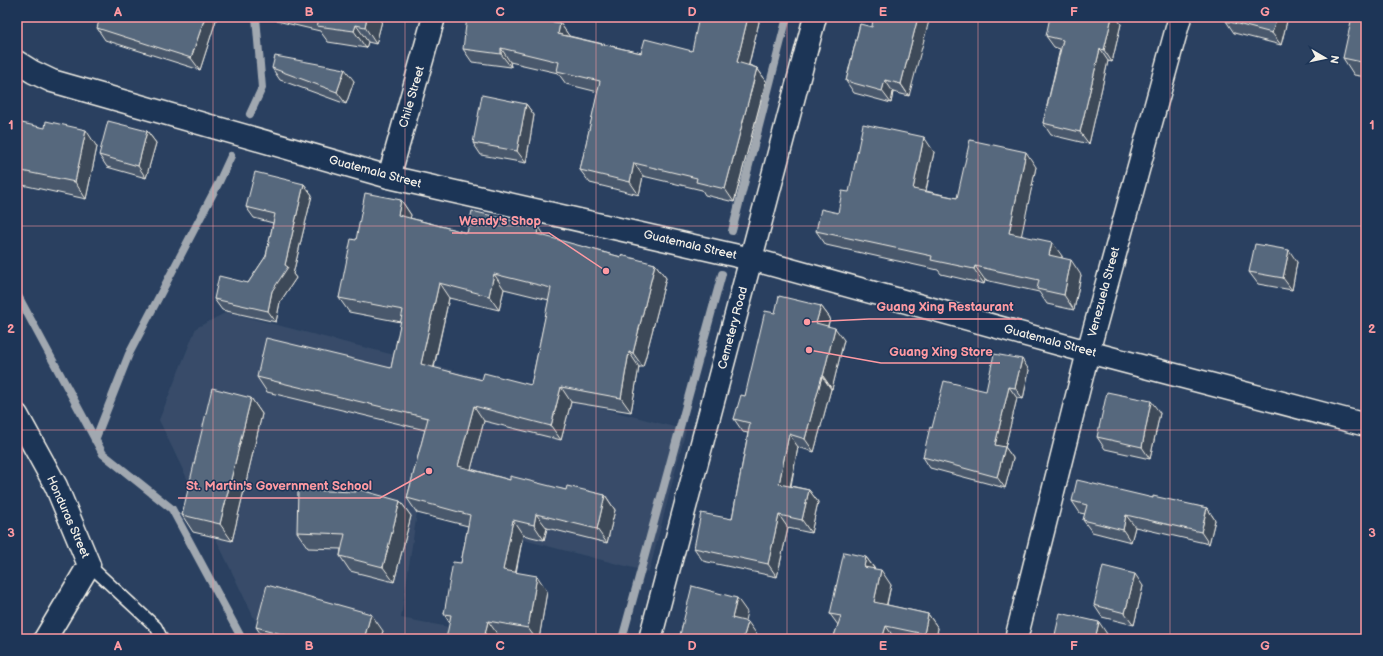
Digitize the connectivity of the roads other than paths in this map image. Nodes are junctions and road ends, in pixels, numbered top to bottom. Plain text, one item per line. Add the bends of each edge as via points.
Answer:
1 (434, 17) edge
2 (815, 17) edge
3 (1180, 17) edge
4 (17, 62) edge
5 (389, 177) junction
6 (751, 259) junction
7 (1088, 352) junction
8 (17, 415) edge
9 (1366, 424) edge
10 (89, 565) junction
11 (45, 639) edge
12 (162, 639) edge
13 (650, 639) edge
14 (1016, 639) edge

1 - 5 street, Chile Street
2 - 6 street, Cemetery Road
3 - 7 street, Venezuela Street
4 - 5 street, Guatemala Street via 52,81
5 - 6 street, Guatemala Street
6 - 7 street, Guatemala Street
6 - 13 street, Cemetery Road
7 - 9 street, Guatemala Street
7 - 14 street, Venezuela Street
8 - 10 street, Honduras Street via 56,486
10 - 11 street, Honduras Street
10 - 12 lane via 156,627

